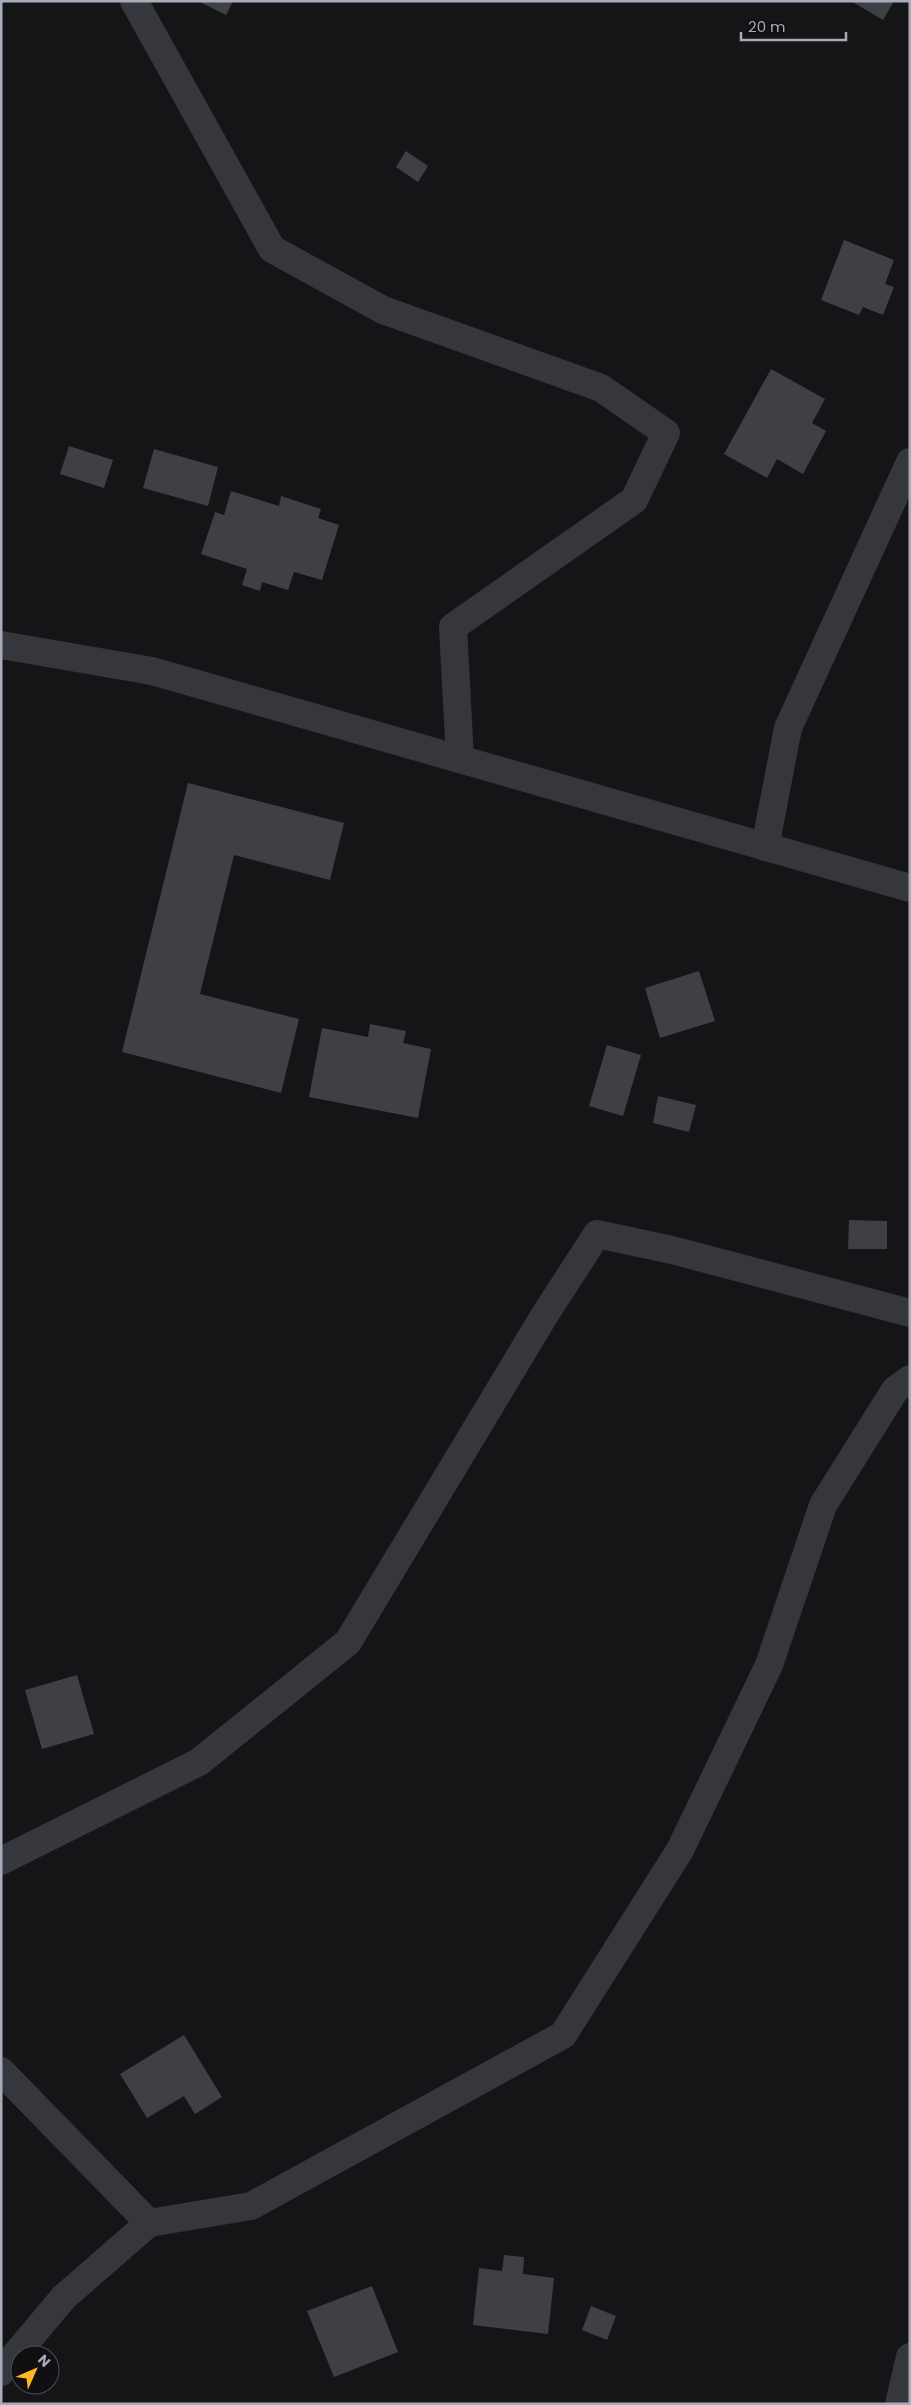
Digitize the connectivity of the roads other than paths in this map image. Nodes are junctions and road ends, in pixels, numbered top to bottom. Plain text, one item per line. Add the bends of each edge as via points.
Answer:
1 (134, 1) edge
2 (910, 462) edge
3 (1, 644) edge
4 (460, 759) junction
5 (765, 847) junction
6 (910, 888) edge
7 (910, 1313) edge
8 (910, 1379) edge
9 (1, 1861) edge
10 (1, 2071) edge
11 (149, 2223) junction
12 (910, 2357) edge
13 (1, 2372) edge
14 (899, 2404) edge

1 - 4 street via 272,249 383,310 601,388 666,433 634,500 453,627
2 - 5 street via 788,728
3 - 4 street via 152,671
4 - 5 street
5 - 6 street
7 - 9 street via 672,1250 597,1234 544,1316 348,1642 199,1762
8 - 11 street via 895,1390 823,1504 769,1665 680,1850 563,2035 251,2206
10 - 11 street
11 - 13 street via 64,2297
12 - 14 street

